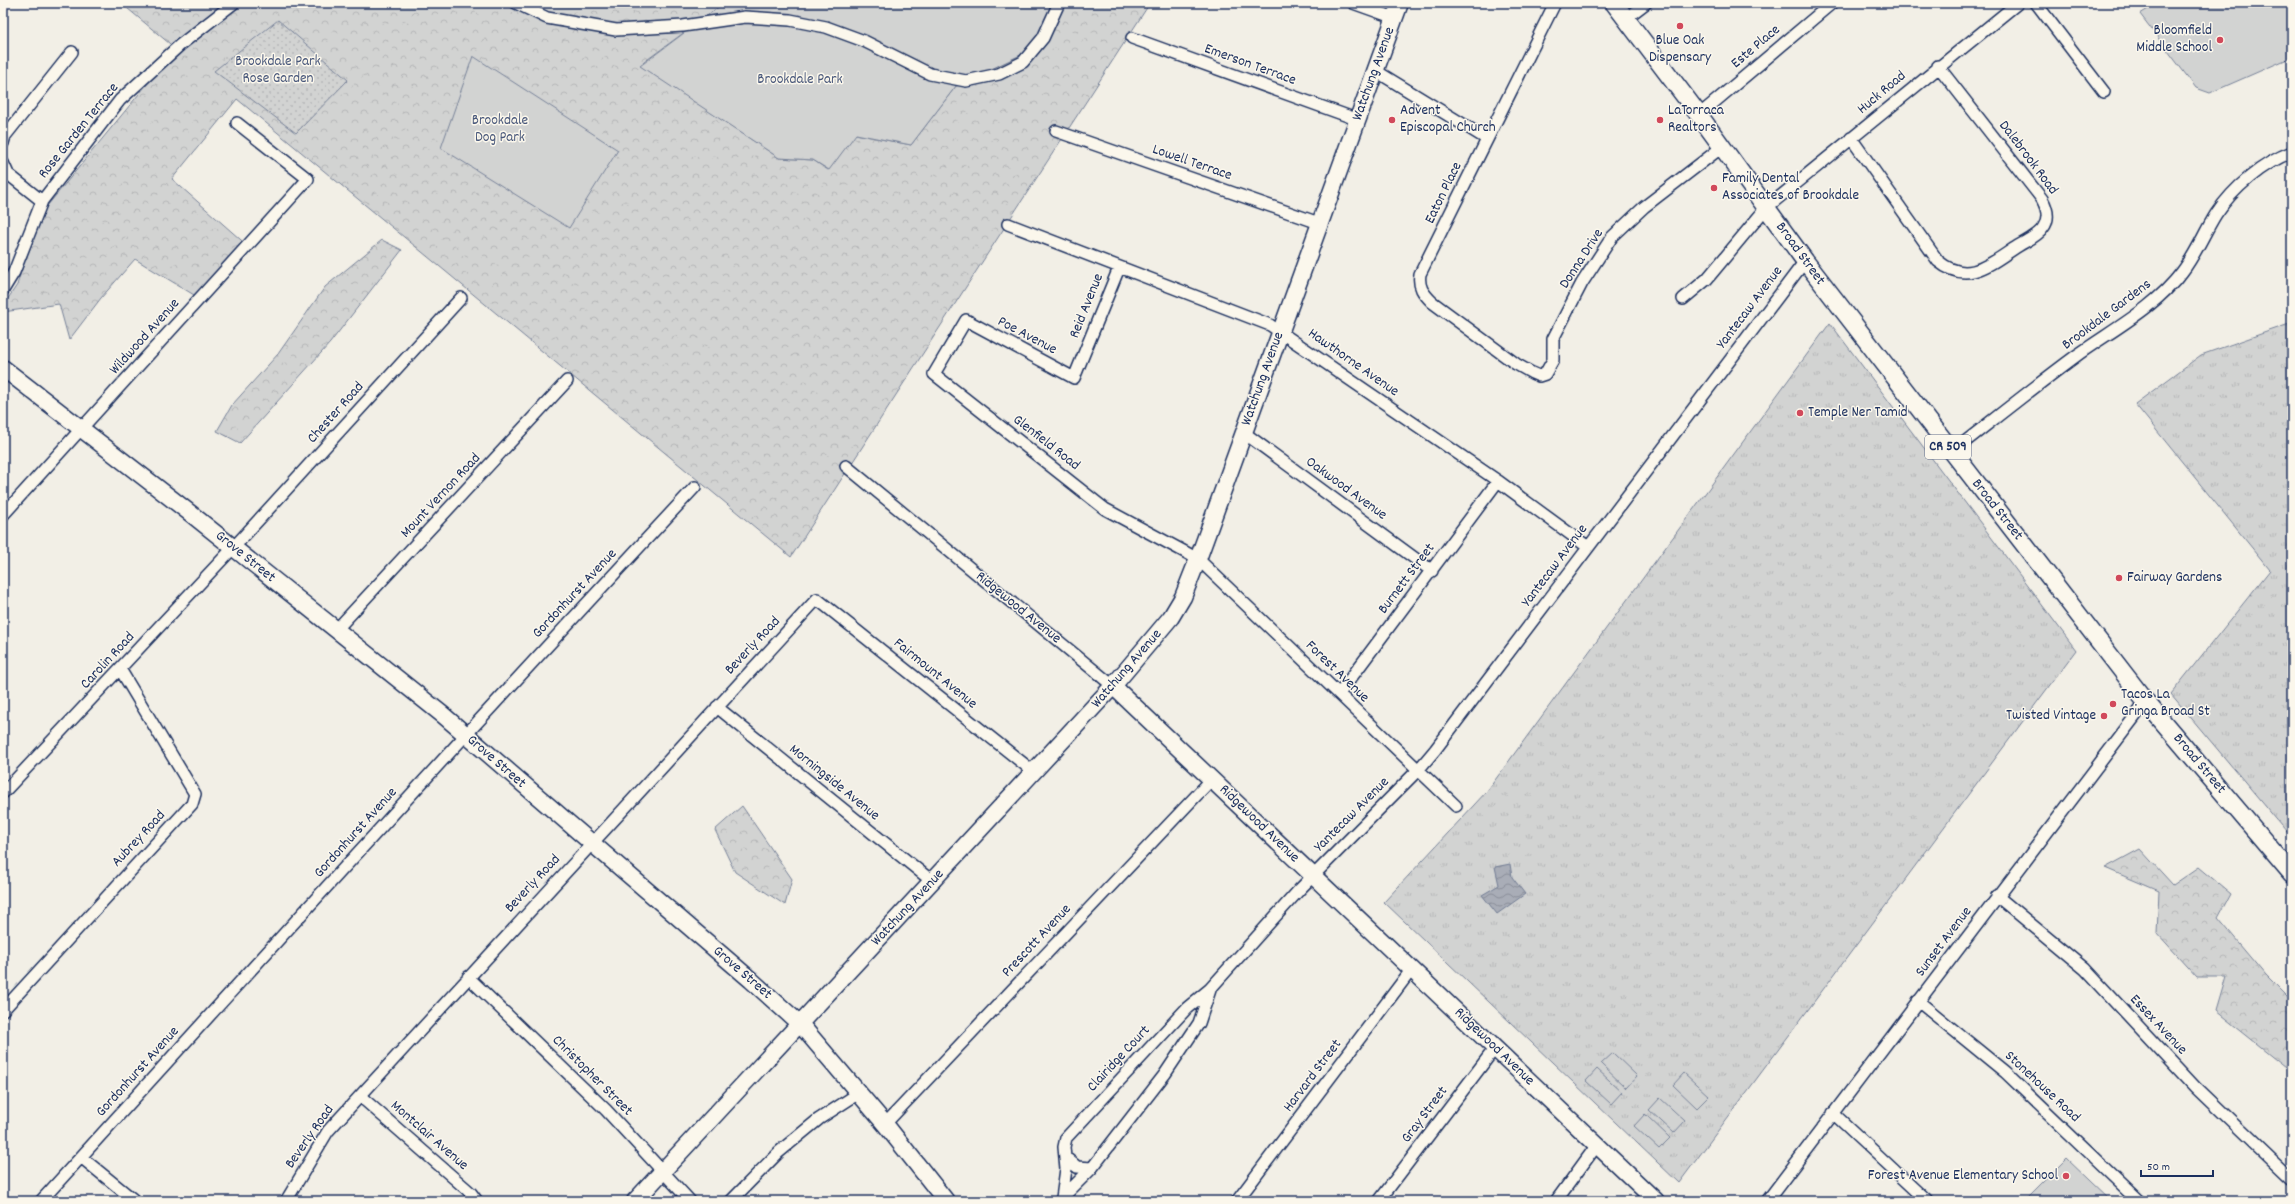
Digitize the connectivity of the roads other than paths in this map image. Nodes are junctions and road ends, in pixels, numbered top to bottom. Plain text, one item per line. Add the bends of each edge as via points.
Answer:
1 (234, 3) edge
2 (516, 3) edge
3 (1059, 3) edge
4 (1353, 3) edge
5 (1555, 3) edge
6 (1614, 3) edge
7 (1646, 3) edge
8 (1832, 3) edge
9 (2018, 3) edge
10 (2036, 3) edge
11 (1397, 10) edge
12 (1625, 19) junction
13 (1132, 38) dead end
14 (72, 52) dead end
15 (1938, 66) junction
16 (1376, 71) junction
17 (2104, 92) dead end
18 (1699, 115) junction
19 (1356, 121) junction
20 (237, 123) dead end
21 (1056, 131) dead end
22 (1851, 138) junction
23 (1487, 139) junction
24 (3, 143) edge
25 (1722, 147) junction
26 (2292, 152) edge
27 (3, 163) edge
28 (42, 201) junction
29 (1766, 208) junction
30 (1319, 223) junction
31 (1008, 224) dead end
32 (1804, 261) junction
33 (1118, 268) junction
34 (3, 290) edge
35 (461, 298) dead end
36 (1683, 299) dead end
37 (966, 320) joint
38 (1280, 331) junction
39 (1516, 364) joint
40 (3, 368) edge
41 (1074, 378) joint
42 (567, 381) dead end
43 (82, 429) junction
44 (1243, 432) junction
45 (1952, 452) junction
46 (846, 466) dead end
47 (1498, 481) junction
48 (695, 487) dead end
49 (3, 515) edge
50 (1588, 547) junction
51 (233, 548) junction
52 (1198, 559) junction
53 (1432, 571) junction
54 (817, 599) joint
55 (336, 630) junction
56 (120, 670) junction
57 (1113, 686) junction
58 (1339, 694) junction
59 (2146, 702) junction
60 (717, 707) junction
61 (465, 734) junction
62 (1419, 769) junction
63 (1034, 772) junction
64 (1212, 779) junction
65 (3, 794) edge
66 (1456, 806) dead end
67 (591, 844) junction
68 (2292, 874) edge
69 (1313, 875) junction
70 (933, 882) junction
71 (1997, 896) junction
72 (1412, 969) junction
73 (468, 977) junction
74 (1210, 990) junction
75 (1918, 1001) junction
76 (3, 1010) edge
77 (801, 1025) junction
78 (1495, 1048) junction
79 (859, 1093) junction
80 (360, 1096) junction
81 (1833, 1113) junction
82 (885, 1124) junction
83 (1597, 1145) junction
84 (81, 1157) junction
85 (1065, 1157) junction
86 (1092, 1168) junction
87 (663, 1171) junction
88 (2292, 1180) edge
89 (1060, 1199) edge
90 (41, 1201) edge
91 (135, 1201) edge
92 (286, 1201) edge
93 (477, 1201) edge
94 (636, 1201) edge
95 (690, 1201) edge
96 (731, 1201) edge
97 (946, 1201) edge
98 (1237, 1201) edge
99 (1379, 1201) edge
100 (1556, 1201) edge
101 (1656, 1201) edge
102 (1767, 1201) edge
103 (1927, 1201) edge
104 (2140, 1201) edge

1 - 28 street, Rose Garden Terrace via 180,45 120,100
2 - 3 street via 548,18 616,30 683,26 745,17 826,26 864,41 930,74 966,81 999,74 1022,62 1043,38
4 - 11 street
5 - 23 street, Eaton Place
6 - 12 main road, Broad Street / CR 509
7 - 12 street
8 - 18 street, Este Place
9 - 15 street, Huck Road
10 - 17 street
11 - 16 main road, Watchung Avenue
12 - 18 main road, Broad Street / CR 509
13 - 19 street, Emerson Terrace
14 - 24 street via 5,136
15 - 22 street, Huck Road
15 - 22 street, Dalebrook Road via 2042,199 2046,206 2046,221 2038,234 1982,269 1967,273 1951,270 1938,261
16 - 19 main road, Watchung Avenue
16 - 23 street
18 - 25 main road, Broad Street / CR 509
19 - 30 main road, Watchung Avenue
20 - 43 street, Wildwood Avenue via 308,179
21 - 30 street, Lowell Terrace
22 - 29 street, Huck Road
23 - 39 street, Eaton Place via 1420,274 1419,282 1422,292 1432,302
25 - 29 main road, Broad Street / CR 509
25 - 39 street, Donna Drive via 1644,207 1612,237 1582,284 1553,339 1553,360 1546,374 1539,376
26 - 45 street, Brookdale Gardens via 2238,187 2216,214 2182,273 2156,299 2076,356
27 - 28 street via 8,174
28 - 34 street, Rose Garden Terrace via 14,272
29 - 32 main road, Broad Street / CR 509
29 - 36 street, Huck Road via 1707,279
30 - 38 main road, Watchung Avenue
31 - 33 street, Hawthorne Avenue
32 - 45 main road, Broad Street / CR 509
32 - 50 street, Yantecaw Avenue
33 - 38 street, Hawthorne Avenue
33 - 41 street, Reid Avenue
35 - 51 street, Chester Road
37 - 41 street, Poe Avenue
37 - 52 street, Glenfield Road via 934,374 1105,509
38 - 44 main road, Watchung Avenue
38 - 47 street, Hawthorne Avenue
40 - 43 main road, Grove Street
42 - 55 street, Mount Vernon Road
43 - 49 street, Wildwood Avenue
43 - 51 main road, Grove Street
44 - 52 main road, Watchung Avenue
44 - 53 street, Oakwood Avenue
45 - 59 main road, Broad Street / CR 509
46 - 57 street, Ridgewood Avenue
47 - 50 street, Hawthorne Avenue
47 - 53 street, Burnett Street
48 - 61 street, Gordonhurst Avenue
50 - 62 street, Yantecaw Avenue
51 - 55 main road, Grove Street
51 - 56 street, Carolin Road
52 - 57 main road, Watchung Avenue via 1183,597 1171,617
52 - 58 street, Forest Avenue
53 - 58 street, Burnett Street
54 - 60 street, Beverly Road
54 - 63 street, Fairmount Avenue
55 - 61 main road, Grove Street
56 - 65 street, Carolin Road
56 - 76 street, Aubrey Road via 195,794 192,804
57 - 63 main road, Watchung Avenue
57 - 64 main road, Ridgewood Avenue
58 - 62 street, Forest Avenue
59 - 68 main road, Broad Street / CR 509
59 - 71 street, Sunset Avenue
60 - 67 street, Beverly Road
60 - 70 street, Morningside Avenue
61 - 67 main road, Grove Street
61 - 84 street, Gordonhurst Avenue via 299,920
62 - 66 street, Forest Avenue
62 - 69 street, Yantecaw Avenue
63 - 70 main road, Watchung Avenue
64 - 69 main road, Ridgewood Avenue
64 - 82 street, Prescott Avenue
67 - 73 street, Beverly Road
67 - 77 main road, Grove Street
69 - 72 main road, Ridgewood Avenue
69 - 74 street, Clairidge Court
70 - 77 main road, Watchung Avenue
71 - 75 street, Sunset Avenue
71 - 88 street, Essex Avenue via 2085,969 2195,1087
72 - 78 main road, Ridgewood Avenue
72 - 98 street, Harvard Street
73 - 80 street, Beverly Road
73 - 87 street, Christopher Street via 606,1110
74 - 85 street, Clairidge Court via 1187,1008 1066,1138
74 - 86 street, Clairidge Court via 1199,1023 1165,1074
75 - 81 street, Sunset Avenue
75 - 104 street, Stonehouse Road via 2005,1072
77 - 79 main road, Grove Street
77 - 87 main road, Watchung Avenue
78 - 83 main road, Ridgewood Avenue
78 - 99 street, Gray Street
79 - 82 main road, Grove Street
79 - 96 street via 819,1119 779,1152
80 - 92 street, Beverly Road via 328,1131
80 - 93 street, Montclair Avenue
81 - 102 street, Sunset Avenue
81 - 103 street
82 - 97 main road, Grove Street
83 - 100 street
83 - 101 main road, Ridgewood Avenue
84 - 90 street, Gordonhurst Avenue
84 - 91 street
85 - 86 street via 1077,1167
85 - 89 street, Clairidge Court via 1066,1169
86 - 89 street, Clairidge Court
87 - 94 main road, Watchung Avenue
87 - 95 street, Christopher Street

